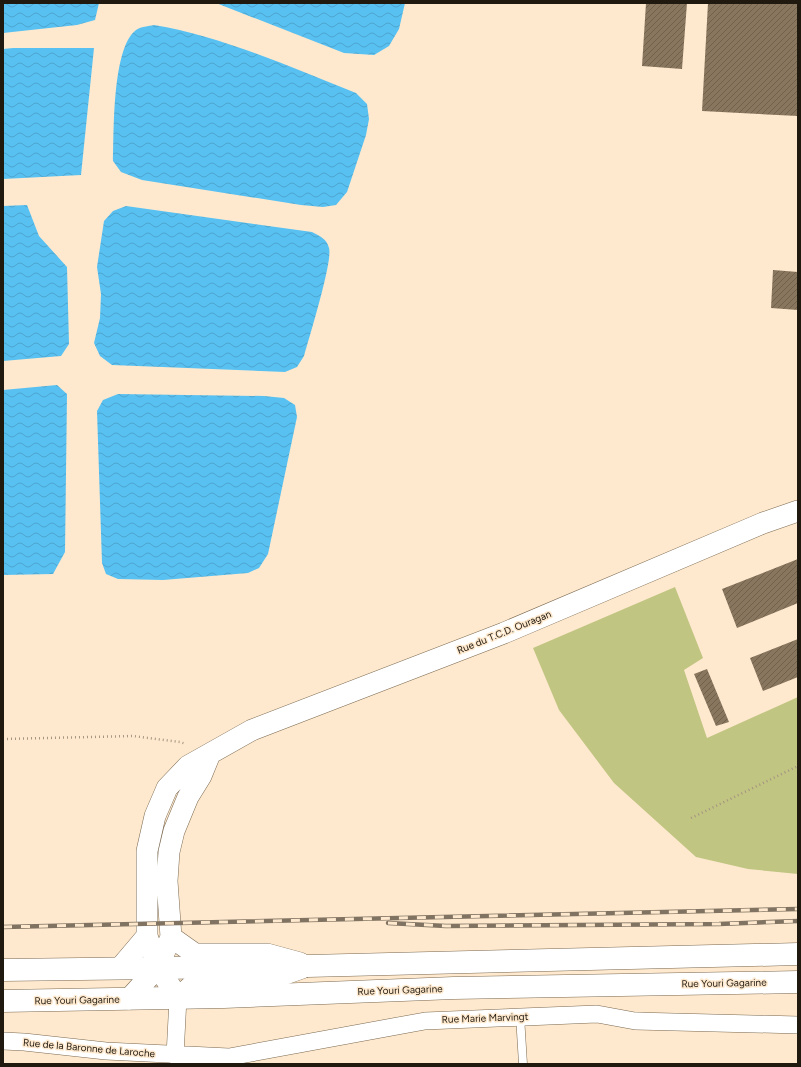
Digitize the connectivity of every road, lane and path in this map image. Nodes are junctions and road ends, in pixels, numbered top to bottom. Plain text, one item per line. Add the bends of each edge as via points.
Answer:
1 (798, 511) edge
2 (3, 739) edge
3 (210, 754) junction
4 (798, 766) edge
5 (691, 818) dead end
6 (147, 936) junction
7 (171, 937) junction
8 (798, 954) edge
9 (308, 966) junction
10 (158, 967) junction
11 (120, 968) junction
12 (3, 970) edge
13 (798, 982) edge
14 (728, 983) junction
15 (798, 992) edge
16 (178, 998) junction
17 (129, 999) junction
18 (3, 1001) edge
19 (520, 1016) junction
20 (798, 1025) edge
21 (3, 1042) edge
22 (175, 1056) junction
23 (230, 1060) edge
24 (523, 1064) edge

1 - 3 street, Rue du T.C.D. Ouragan via 763,523 504,633 252,730
2 - 3 path via 133,736 180,742
3 - 6 street, Rue du T.C.D. Ouragan via 188,766 167,788 155,816 147,851
3 - 7 street via 201,776 188,797 174,831 169,852 167,881
4 - 5 path
6 - 10 street, Rue du T.C.D. Ouragan
6 - 11 street
7 - 9 street via 195,954 267,954
7 - 10 street
8 - 9 main road
9 - 10 main road
9 - 16 street via 268,980 197,981
10 - 11 main road
10 - 16 street, Rue du T.C.D. Ouragan
10 - 17 street
11 - 12 main road
13 - 14 main road, Rue Youri Gagarine
14 - 15 main road
14 - 16 main road, Rue Youri Gagarine via 454,988
16 - 17 main road, Rue Youri Gagarine
16 - 22 street
17 - 18 main road, Rue Youri Gagarine
19 - 20 street, Rue Marie Marvingt via 597,1014 635,1021
19 - 23 street, Rue Marie Marvingt via 425,1020
19 - 24 lane
21 - 22 street, Rue de la Baronne de Laroche
22 - 23 street, Rue Marie Marvingt

